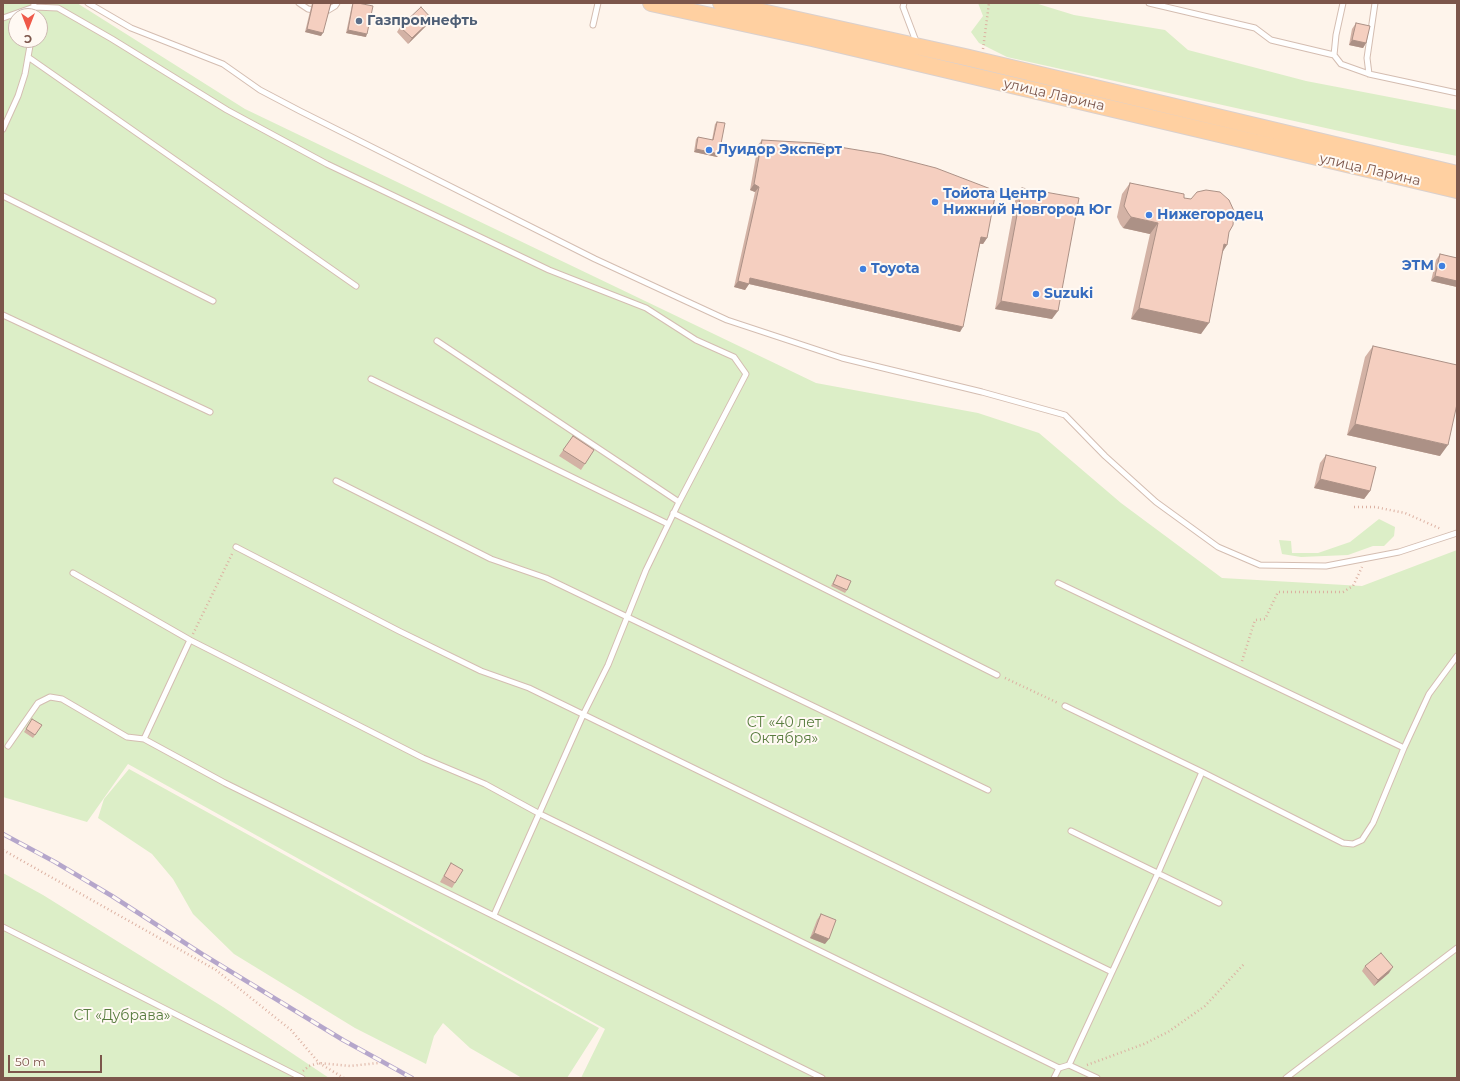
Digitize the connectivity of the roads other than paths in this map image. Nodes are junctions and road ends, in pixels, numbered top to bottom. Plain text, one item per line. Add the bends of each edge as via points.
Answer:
1 (88, 3) edge
2 (299, 3) edge
3 (337, 3) edge
4 (598, 3) edge
5 (651, 3) edge
6 (721, 3) edge
7 (904, 3) edge
8 (1149, 3) edge
9 (1343, 3) edge
10 (1375, 3) edge
11 (34, 5) edge
12 (3, 18) edge
13 (593, 25) dead end
14 (918, 47) junction
15 (30, 48) edge
16 (1334, 55) junction
17 (28, 57) junction
18 (1368, 74) junction
19 (1457, 93) edge
20 (3, 129) edge
21 (1457, 174) edge
22 (1457, 190) edge
23 (3, 196) edge
24 (356, 286) dead end
25 (214, 301) dead end
26 (3, 315) edge
27 (437, 341) dead end
28 (372, 380) dead end
29 (210, 412) dead end
30 (336, 482) dead end
31 (679, 502) junction
32 (673, 513) junction
33 (668, 524) junction
34 (1456, 534) edge
35 (236, 547) road end
36 (73, 573) dead end
37 (1058, 583) dead end
38 (626, 617) junction
39 (190, 640) junction
40 (1457, 656) edge
41 (997, 675) road end
42 (1065, 706) road end
43 (583, 715) junction
44 (144, 739) junction
45 (8, 746) dead end
46 (1404, 748) junction
47 (1202, 772) junction
48 (988, 790) dead end
49 (540, 814) junction
50 (1071, 831) dead end
51 (1158, 874) junction
52 (1219, 903) dead end
53 (494, 915) junction
54 (3, 927) edge
55 (1457, 948) edge
56 (1112, 972) junction
57 (1069, 1065) junction
58 (1059, 1068) junction
59 (300, 1076) edge
60 (822, 1078) edge
61 (1054, 1078) edge
62 (1097, 1078) edge
63 (1286, 1078) edge

1 - 34 lane via 131,28 223,64 260,90 300,111 595,259 727,320 842,358 1065,415 1156,502 1218,548 1260,565 1326,566 1399,552
2 - 3 lane via 308,9 325,12
4 - 13 lane
5 - 22 main road, улица Ларина via 812,38
6 - 14 main road, улица Ларина
7 - 14 lane via 903,7
8 - 16 lane via 1255,28 1271,40
9 - 16 lane
10 - 18 lane via 1367,58
11 - 12 lane
11 - 31 lane via 58,8 227,110 327,164 549,270 646,308 696,340 734,357 746,374
14 - 21 main road, улица Ларина
15 - 17 lane
16 - 18 lane via 1341,64
17 - 20 lane via 18,96
17 - 24 lane
18 - 19 lane
23 - 25 lane
26 - 29 lane
27 - 31 lane
28 - 33 lane
30 - 38 lane via 491,559 546,578
31 - 32 lane
32 - 33 lane
32 - 41 lane
33 - 38 lane
35 - 43 lane via 399,631 482,671 530,688
36 - 39 lane
37 - 46 lane
38 - 43 lane via 608,665
38 - 48 lane
39 - 44 lane
39 - 49 lane via 423,758 485,784
40 - 46 lane via 1429,694
42 - 47 lane
43 - 49 lane
43 - 56 lane
44 - 45 lane via 127,737 62,699 50,697 38,703
44 - 53 lane via 225,783
46 - 47 lane via 1373,823 1362,840 1353,844 1342,843
47 - 51 lane
49 - 53 lane
49 - 58 lane
50 - 51 lane
51 - 52 lane
51 - 56 lane
53 - 60 lane
54 - 59 lane
55 - 63 lane
56 - 57 lane
57 - 58 lane
57 - 62 lane
58 - 61 lane

